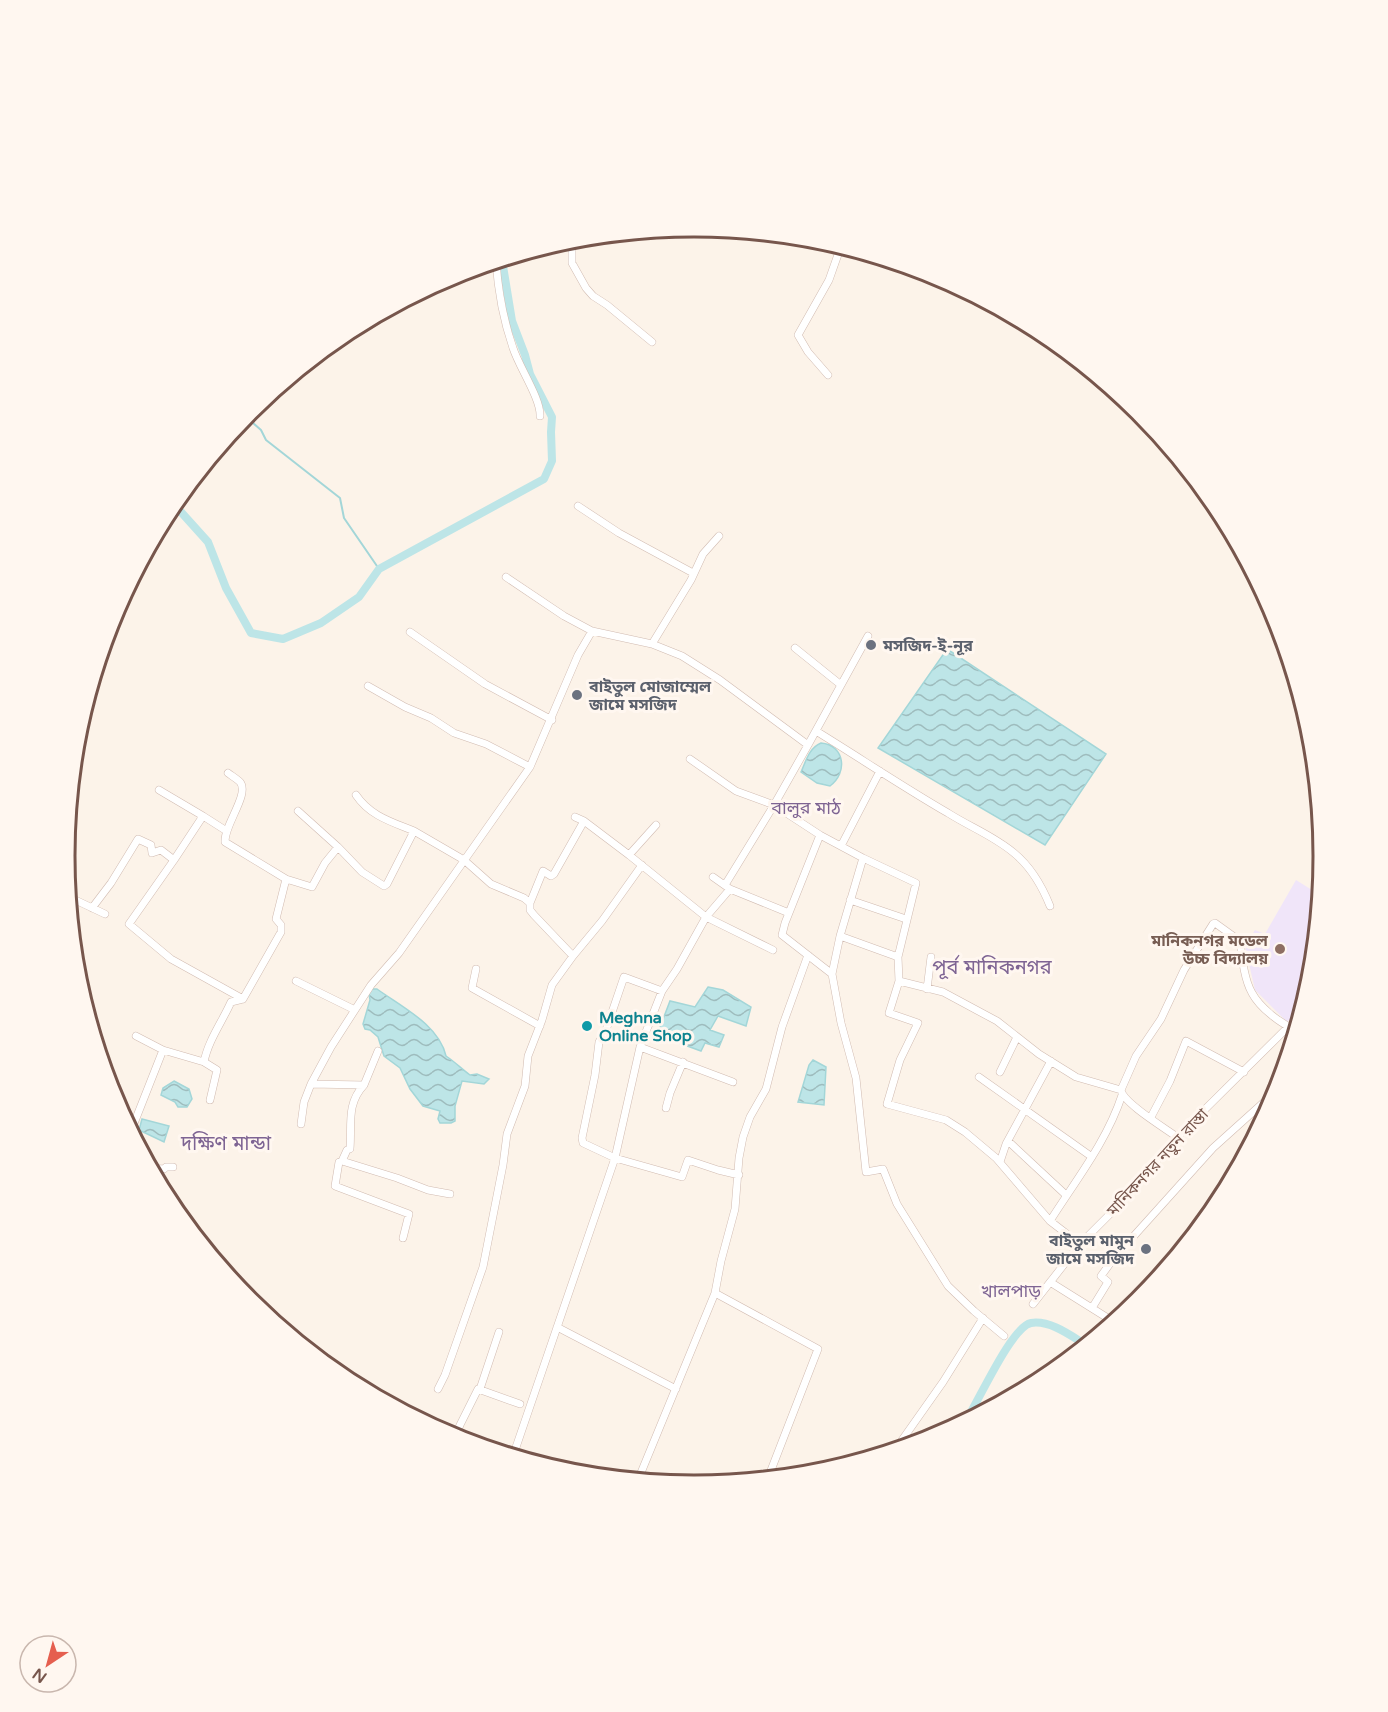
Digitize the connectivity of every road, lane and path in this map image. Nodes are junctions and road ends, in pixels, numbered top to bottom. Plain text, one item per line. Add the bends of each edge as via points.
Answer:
1 (572, 249) edge
2 (838, 254) edge
3 (497, 270) edge
4 (652, 342) dead end
5 (828, 375) dead end
6 (540, 416) dead end
7 (578, 506) dead end
8 (719, 536) dead end
9 (693, 573) junction
10 (506, 577) dead end
11 (591, 631) junction
12 (410, 632) dead end
13 (868, 636) dead end
14 (652, 644) junction
15 (795, 648) dead end
16 (841, 685) junction
17 (368, 686) dead end
18 (552, 720) junction
19 (816, 731) junction
20 (808, 746) junction
21 (690, 759) dead end
22 (530, 767) junction
23 (880, 771) junction
24 (228, 773) dead end
25 (159, 790) dead end
26 (356, 795) dead end
27 (774, 805) junction
28 (298, 811) dead end
29 (203, 816) junction
30 (575, 817) dead end
31 (584, 821) junction
32 (656, 825) dead end
33 (225, 830) junction
34 (414, 831) junction
35 (820, 835) junction
36 (841, 846) junction
37 (338, 847) junction
38 (629, 855) junction
39 (863, 858) junction
40 (174, 860) junction
41 (464, 860) junction
42 (642, 865) junction
43 (713, 877) dead end
44 (286, 879) junction
45 (727, 887) junction
46 (850, 900) junction
47 (76, 901) edge
48 (530, 903) junction
49 (1050, 906) dead end
50 (92, 908) junction
51 (789, 913) junction
52 (105, 914) dead end
53 (706, 916) junction
54 (906, 920) junction
55 (840, 936) junction
56 (773, 950) dead end
57 (808, 955) junction
58 (573, 956) junction
59 (898, 957) junction
60 (932, 957) dead end
61 (476, 969) dead end
62 (832, 974) junction
63 (296, 981) dead end
64 (899, 981) junction
65 (927, 989) junction
66 (662, 991) junction
67 (243, 999) junction
68 (355, 1010) junction
69 (540, 1026) junction
70 (1289, 1026) edge
71 (1286, 1034) edge
72 (136, 1036) dead end
73 (1017, 1037) junction
74 (640, 1047) junction
75 (163, 1050) junction
76 (378, 1050) dead end
77 (1051, 1061) junction
78 (204, 1062) junction
79 (683, 1062) junction
80 (1000, 1072) dead end
81 (1244, 1072) junction
82 (979, 1077) dead end
83 (734, 1082) dead end
84 (311, 1084) junction
85 (364, 1085) junction
86 (1121, 1093) junction
87 (210, 1100) dead end
88 (1260, 1106) edge
89 (666, 1107) dead end
90 (1025, 1109) junction
91 (1151, 1118) junction
92 (135, 1121) edge
93 (301, 1124) dead end
94 (1177, 1137) junction
95 (1008, 1141) junction
96 (1092, 1156) junction
97 (615, 1158) junction
98 (342, 1161) junction
99 (1000, 1162) junction
100 (173, 1167) dead end
101 (159, 1168) edge
102 (739, 1175) junction
103 (450, 1194) dead end
104 (1066, 1195) junction
105 (1050, 1221) junction
106 (403, 1238) dead end
107 (1080, 1244) junction
108 (1050, 1282) junction
109 (715, 1293) junction
110 (1033, 1304) dead end
111 (1092, 1308) junction
112 (1106, 1317) edge
113 (983, 1318) junction
114 (557, 1327) junction
115 (499, 1332) dead end
116 (1004, 1336) dead end
117 (438, 1389) dead end
118 (480, 1389) junction
119 (676, 1389) junction
120 (520, 1404) dead end
121 (459, 1429) edge
122 (903, 1438) edge
123 (516, 1448) edge
124 (771, 1470) edge
125 (641, 1473) edge

1 - 4 street via 572,263 586,288
2 - 5 street via 830,280 798,335
3 - 6 street via 506,325 521,370 538,401
7 - 9 street
8 - 9 street
9 - 14 street
10 - 11 street
11 - 14 street
11 - 18 street
12 - 18 street via 486,684
13 - 16 street
14 - 20 street via 682,656 720,680
15 - 16 street
16 - 19 street
17 - 22 street via 454,733 486,744
18 - 22 street
19 - 20 street
19 - 23 street
20 - 27 street
21 - 27 street via 735,791
22 - 41 street
23 - 36 street
23 - 49 street via 1016,854 1043,888
24 - 33 street via 240,782 243,792
25 - 29 street
26 - 34 street via 382,818
27 - 35 street
27 - 45 street
28 - 37 street
29 - 33 street
29 - 40 street
30 - 31 street
31 - 38 street
31 - 48 street via 554,874 543,871
32 - 38 street
33 - 44 street via 227,844
34 - 37 street via 384,886 362,872
34 - 41 street
35 - 36 street
35 - 51 street
36 - 39 street
37 - 44 street via 313,887
38 - 42 street
39 - 46 street
39 - 54 street via 916,884
40 - 50 street via 161,850 152,853 151,845 138,839
40 - 67 street via 129,924 171,959
41 - 48 street via 491,884
41 - 68 street
42 - 53 street
42 - 58 street
43 - 45 street
44 - 67 street via 276,919 281,932
45 - 51 street
45 - 53 street
46 - 54 street
46 - 55 street
47 - 50 street
48 - 58 street via 534,915
50 - 52 street
51 - 57 street via 782,935
53 - 56 street
53 - 66 street
54 - 59 street
55 - 59 street
55 - 62 street
57 - 62 street
57 - 102 street via 766,1089 743,1137
58 - 69 street via 552,985
59 - 64 street
60 - 65 street
61 - 69 street via 472,988
62 - 113 street via 856,1078 866,1172 883,1169 897,1204 948,1286
63 - 68 street
64 - 65 street
64 - 99 street via 889,1013 918,1023 900,1060 887,1104 946,1120
65 - 73 street via 943,992 977,1009
66 - 74 street
66 - 97 street via 624,977 599,1042 582,1138 583,1143
67 - 78 street via 231,1002
68 - 84 street
69 - 117 street via 528,1056 525,1086 507,1134 483,1267
70 - 86 street via 1251,992 1240,941 1212,924 1161,1019 1136,1056
71 - 81 street, মানিকনগর নতুন রাস্তা
72 - 75 street
73 - 77 street
73 - 80 street
74 - 79 street
74 - 97 street
75 - 78 street
75 - 92 street
76 - 85 street
77 - 86 street via 1076,1077
77 - 90 street
78 - 87 street via 218,1070
79 - 83 street
79 - 89 street
81 - 91 street via 1186,1041
81 - 94 street, মানিকনগর নতুন রাস্তা
82 - 90 street
84 - 85 street
84 - 93 street
85 - 98 street via 351,1109 350,1149
86 - 91 street
86 - 96 street
88 - 111 street via 1214,1148 1114,1258 1101,1276 1108,1282
90 - 95 street
90 - 96 street
91 - 94 street
94 - 107 street, মানিকনগর নতুন রাস্তা
95 - 99 street
95 - 104 street
96 - 104 street
97 - 102 street via 682,1177 688,1160
97 - 114 street
98 - 103 street
98 - 106 street via 335,1186 409,1214
99 - 105 street
100 - 101 street
102 - 109 street
104 - 105 street
105 - 107 street
107 - 108 street, মানিকনগর নতুন রাস্তা
108 - 110 street, মানিকনগর নতুন রাস্তা
108 - 111 street
109 - 119 street
109 - 124 street via 818,1350
111 - 112 street
113 - 116 street
113 - 122 street
114 - 119 street
114 - 123 street
115 - 118 street
118 - 120 street
118 - 121 street
119 - 125 street

